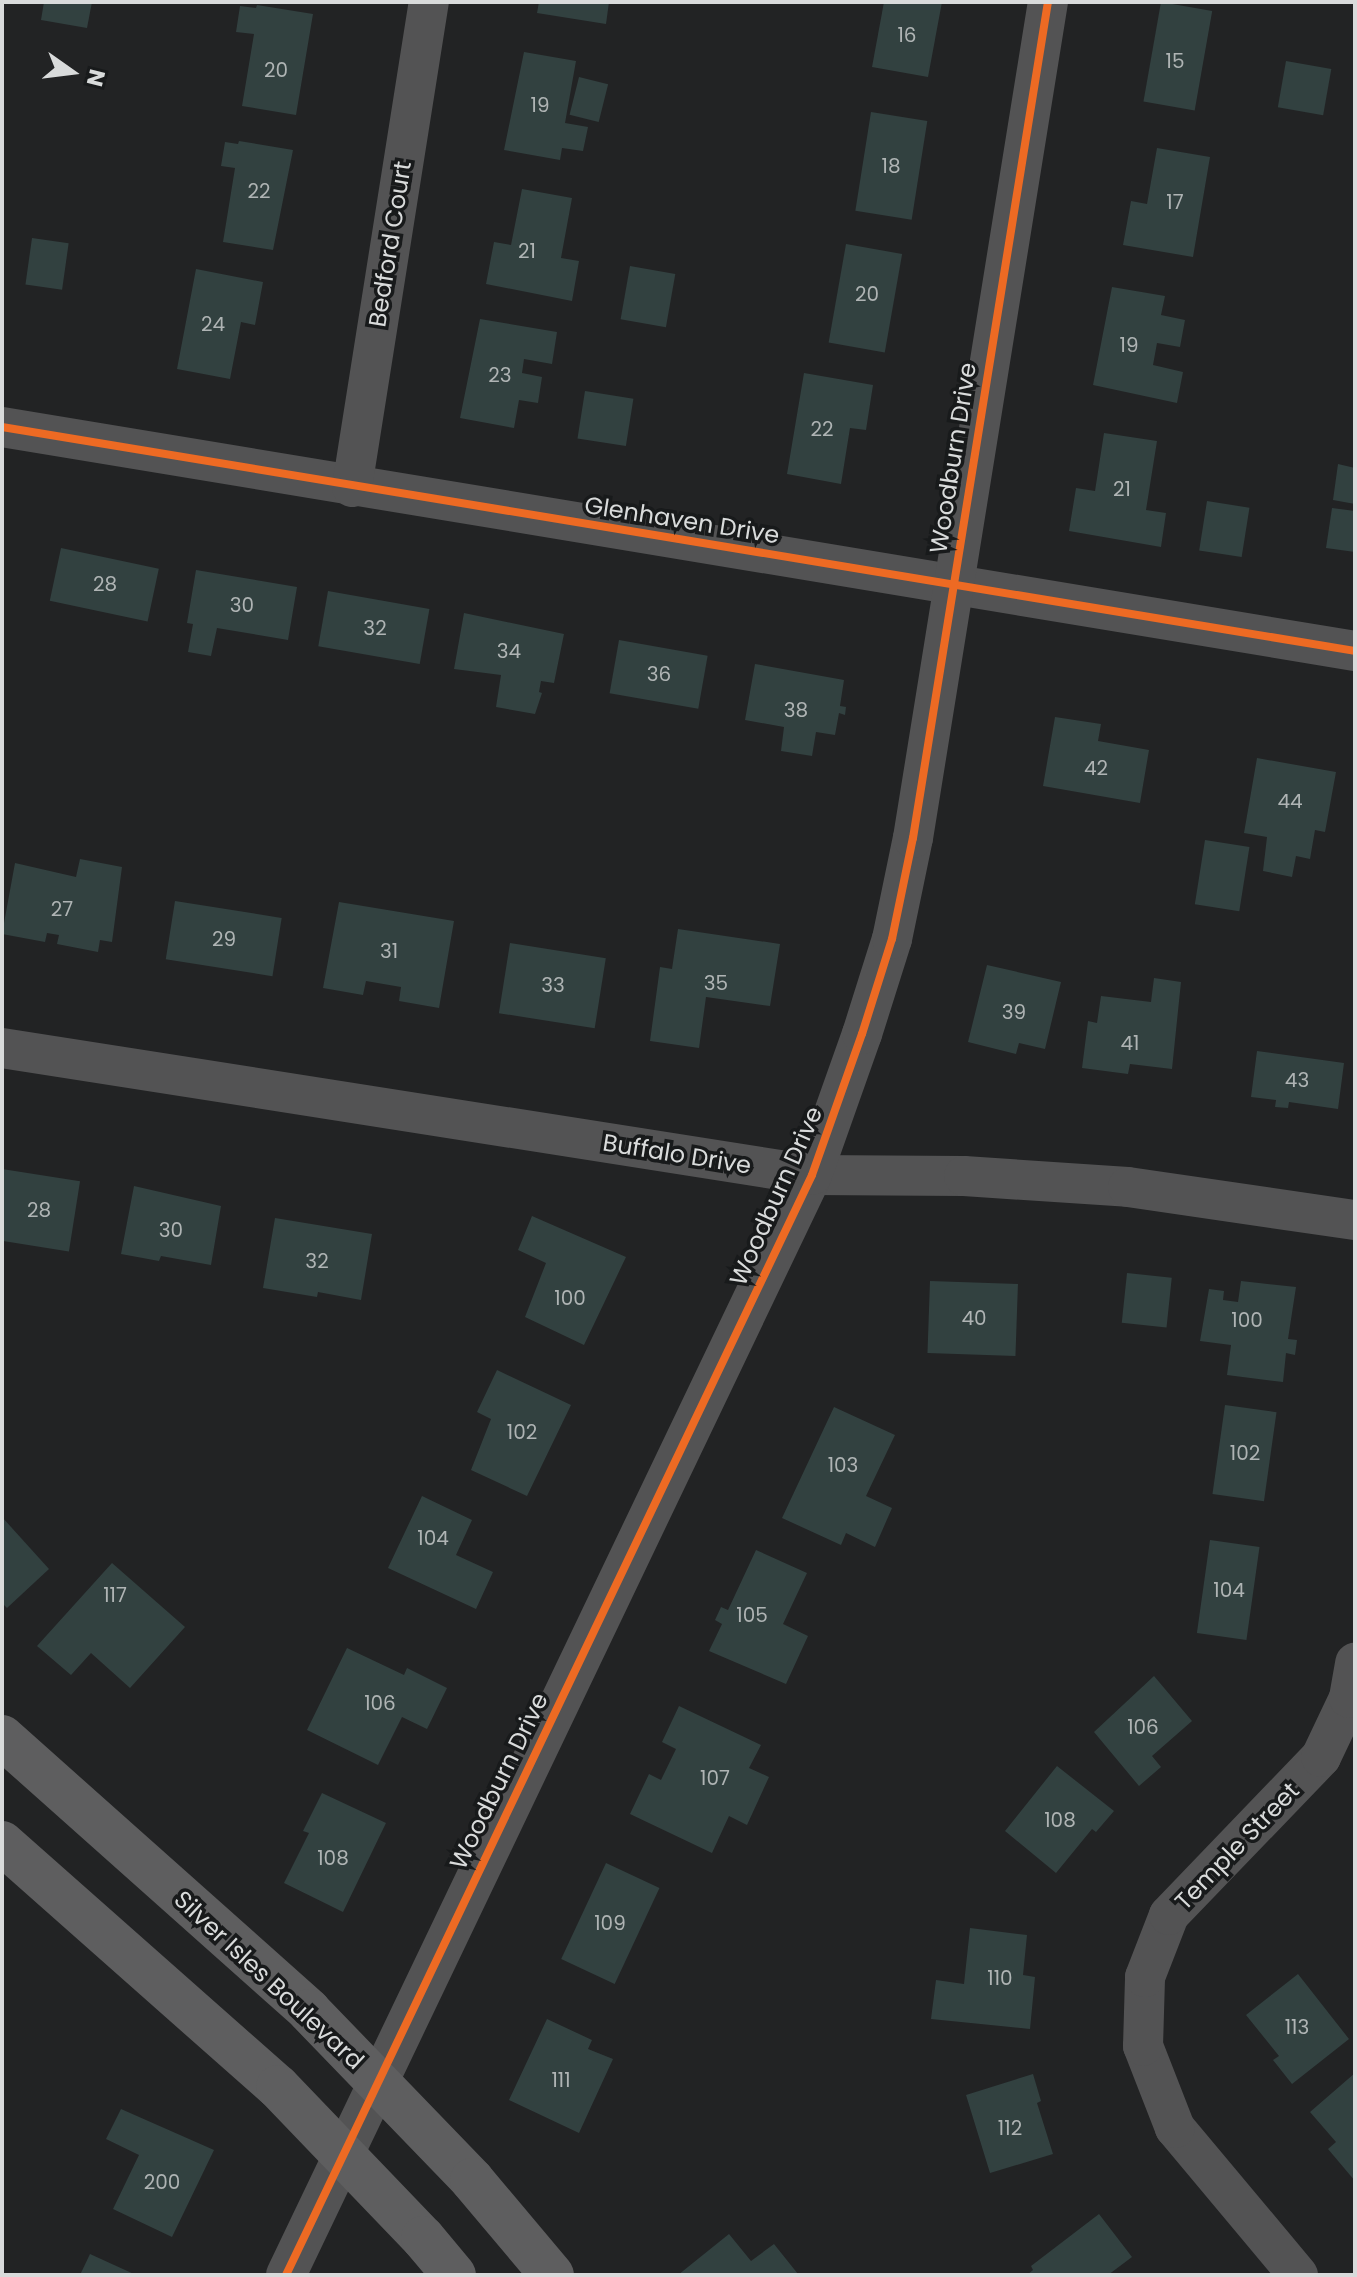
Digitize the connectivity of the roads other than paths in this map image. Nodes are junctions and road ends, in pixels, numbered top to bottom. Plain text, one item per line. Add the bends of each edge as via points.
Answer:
1 (429, 2) edge
2 (1048, 2) edge
3 (2, 427) edge
4 (352, 487) junction
5 (952, 584) junction
6 (1355, 651) edge
7 (2, 1048) edge
8 (812, 1175) junction
9 (1355, 1220) edge
10 (1355, 1663) edge
11 (2, 1737) edge
12 (2, 1843) edge
13 (377, 2082) junction
14 (342, 2154) junction
15 (286, 2275) edge
16 (454, 2275) edge
17 (552, 2275) edge
18 (1298, 2275) edge

1 - 4 street, Bedford Court
2 - 5 street, Woodburn Drive
3 - 4 street, Glenhaven Drive
4 - 5 street, Glenhaven Drive
5 - 6 street, Glenhaven Drive
5 - 8 street, Woodburn Drive via 892,939
7 - 8 street, Buffalo Drive
8 - 9 street, Buffalo Drive via 964,1176 1128,1187
8 - 13 street, Woodburn Drive
10 - 18 street, Temple Street via 1349,1698 1321,1757 1169,1915 1145,1977 1143,2046 1175,2128
11 - 13 street, Silver Isles Boulevard via 309,2011
12 - 14 street via 278,2087
13 - 14 street, Woodburn Drive
13 - 17 street, Silver Isles Boulevard via 472,2180
14 - 15 street, Woodburn Drive
14 - 16 street

